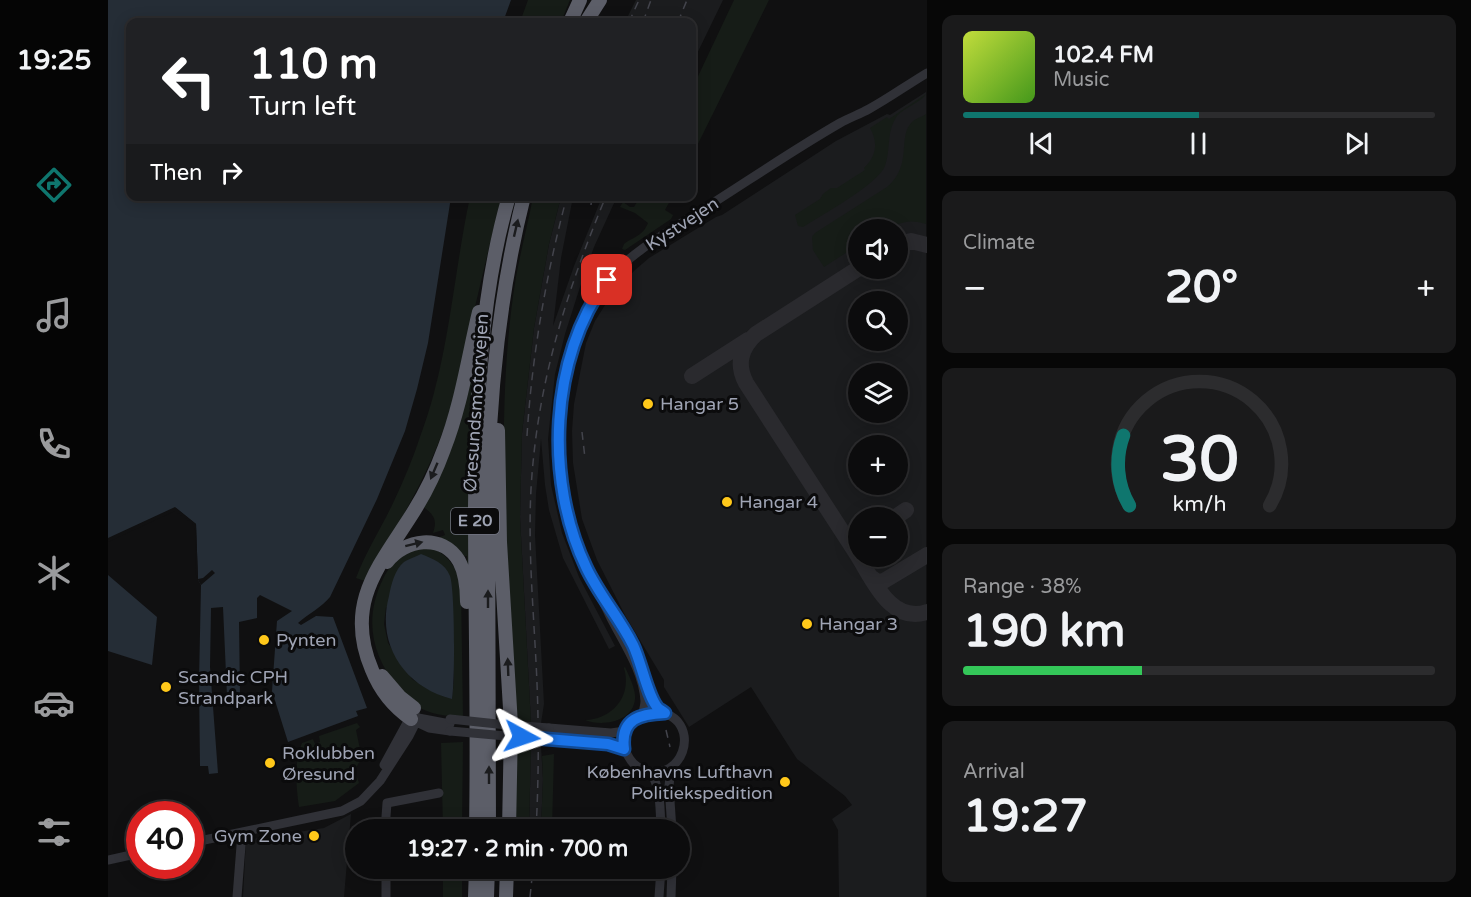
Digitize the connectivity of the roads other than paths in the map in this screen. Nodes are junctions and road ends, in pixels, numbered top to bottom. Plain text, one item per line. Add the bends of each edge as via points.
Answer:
1 (573, 0) edge
2 (580, 0) edge
3 (594, 0) edge
4 (600, 0) edge
5 (569, 18) edge
6 (571, 18) edge
7 (587, 18) edge
8 (588, 18) edge
9 (927, 73) edge
10 (508, 201) edge
11 (523, 201) edge
12 (504, 214) junction
13 (509, 260) junction
14 (603, 599) junction
15 (665, 713) junction
16 (643, 714) junction
17 (414, 716) junction
18 (450, 725) junction
19 (513, 731) junction
20 (625, 731) junction
21 (624, 749) junction
22 (671, 767) junction
23 (651, 772) junction
24 (439, 793) dead end
25 (386, 819) edge
26 (468, 819) edge
27 (476, 819) edge
28 (489, 819) edge
29 (509, 819) edge
30 (660, 819) edge
31 (671, 819) edge
32 (242, 833) junction
33 (204, 840) edge
34 (126, 856) edge
35 (108, 860) edge
36 (386, 879) edge
37 (468, 879) edge
38 (476, 879) edge
39 (488, 879) edge
40 (507, 879) edge
41 (660, 879) edge
42 (672, 879) edge
43 (237, 897) edge
44 (386, 897) edge
45 (468, 897) edge
46 (475, 897) edge
47 (488, 897) edge
48 (506, 897) edge
49 (659, 897) edge
50 (671, 897) edge

1 - 5 highway
2 - 6 highway
3 - 7 highway
4 - 8 highway
9 - 14 street, Kystvejen via 804,145 653,242 619,268 597,294 573,345 559,438 560,473 570,524 585,566
10 - 12 highway, Øresundsmotorvejen / E 20
13 -> 11 highway, Øresundsmotorvejen / E 20
12 -> 17 highway via 444,449 424,495 375,571 365,600 363,634 369,664 390,702
12 - 27 highway, Øresundsmotorvejen / E 20 via 483,336 477,422
19 -> 13 highway via 500,542 497,412
28 -> 13 highway, Øresundsmotorvejen / E 20 via 489,436 494,353
14 - 15 street, Kystvejen via 637,653 657,708
14 - 16 street, Kystvejen via 639,676 645,700
15 - 16 street
15 - 22 street via 679,723 684,736 684,748
16 - 20 street
17 - 18 street via 430,716
17 - 18 street via 438,731
17 -> 26 highway via 380,673 370,646 368,617 375,585 390,558 408,544 426,542 454,555 466,580
17 - 32 street via 382,769 345,804 323,816
18 - 19 street, bridge
18 - 19 street, bridge via 481,723
19 - 20 street, bridge
19 - 21 street, bridge
19 - 29 highway
20 - 21 street
21 - 23 street via 634,765
22 - 23 street
22 - 31 street
23 - 30 street via 657,783
24 - 25 street via 387,803
32 - 33 street
32 - 43 street
34 - 35 street
36 - 44 street
37 - 45 highway
38 - 46 highway
39 - 47 highway
40 - 48 highway
41 - 49 street
42 - 50 street

